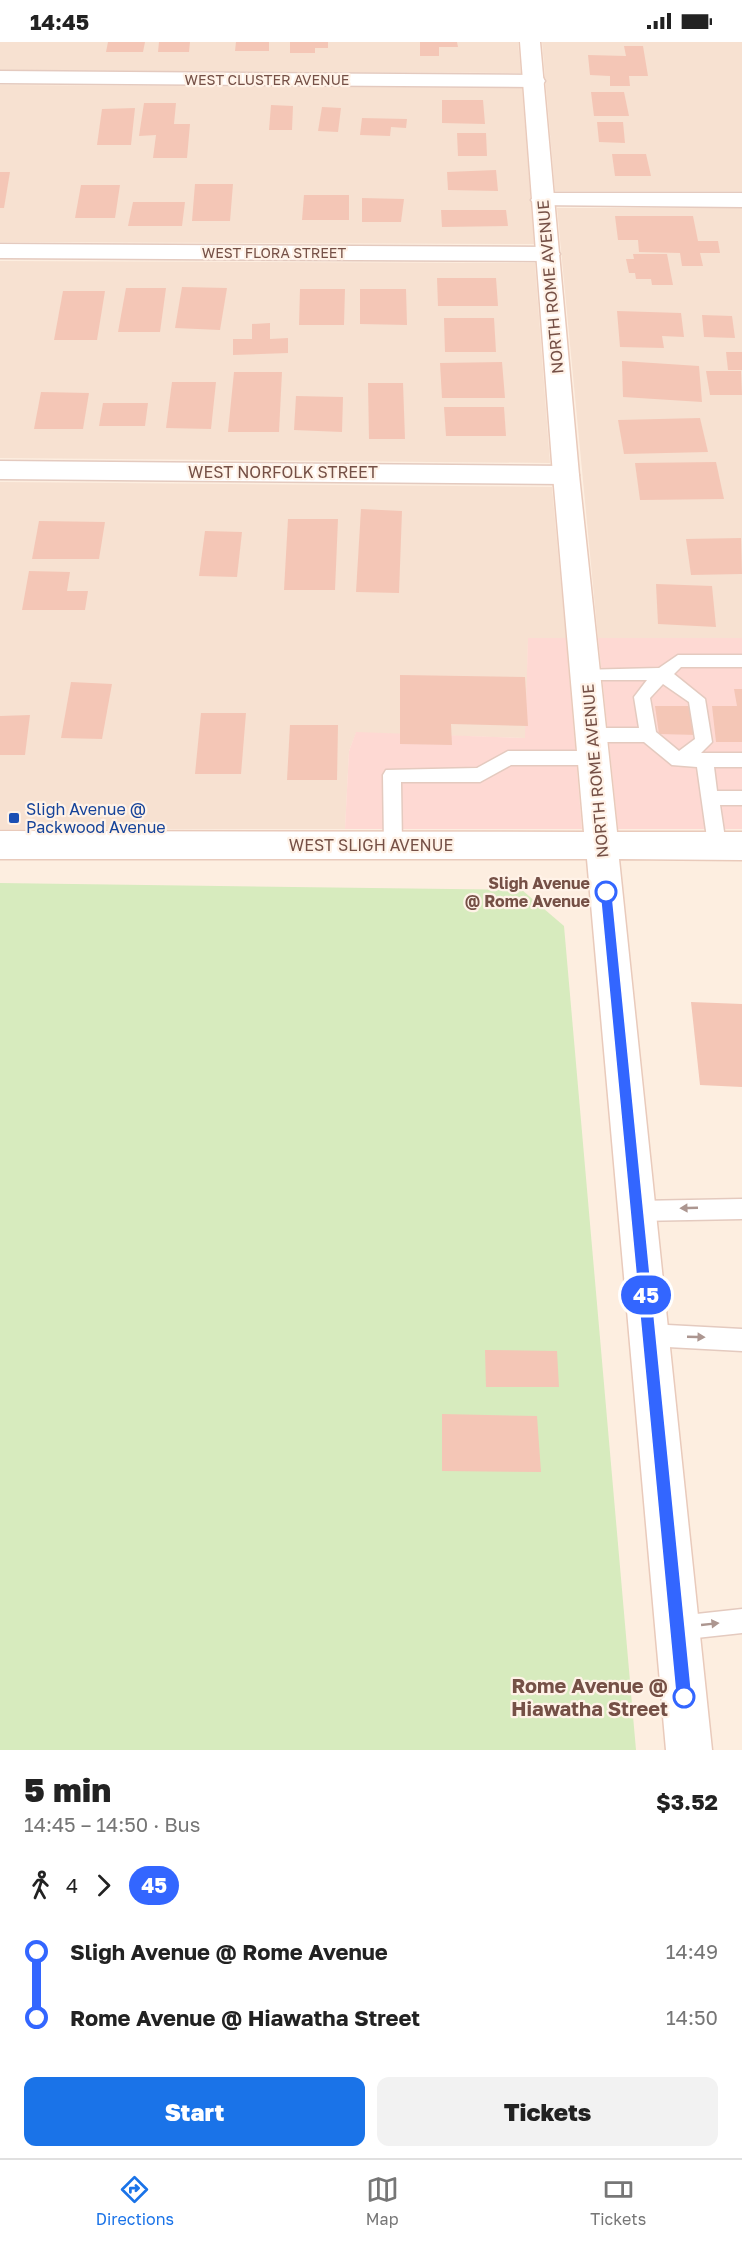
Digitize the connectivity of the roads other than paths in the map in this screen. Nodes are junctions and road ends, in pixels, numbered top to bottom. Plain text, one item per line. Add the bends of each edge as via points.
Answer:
1 (530, 42) edge
2 (0, 77) edge
3 (534, 81) junction
4 (543, 200) junction
5 (742, 200) edge
6 (0, 251) edge
7 (548, 254) junction
8 (0, 470) edge
9 (566, 475) junction
10 (742, 661) edge
11 (585, 674) junction
12 (662, 674) junction
13 (648, 735) junction
14 (592, 747) junction
15 (678, 760) junction
16 (704, 760) junction
17 (742, 760) edge
18 (710, 798) junction
19 (742, 798) edge
20 (0, 845) edge
21 (393, 845) junction
22 (602, 845) junction
23 (729, 845) edge
24 (742, 1209) edge
25 (637, 1211) junction
26 (650, 1335) junction
27 (742, 1340) edge
28 (742, 1621) edge
29 (678, 1628) junction
30 (689, 1750) edge

1 - 3 street, NORTH ROME AVENUE
2 - 3 street, WEST CLUSTER AVENUE
3 - 4 street, NORTH ROME AVENUE
4 - 5 street
4 - 7 street, NORTH ROME AVENUE
6 - 7 street, WEST FLORA STREET
7 - 9 street, NORTH ROME AVENUE
8 - 9 street, WEST NORFOLK STREET
9 - 11 street, NORTH ROME AVENUE
10 - 12 lane via 678,661
11 - 12 lane
11 - 14 street, NORTH ROME AVENUE
12 - 13 lane via 642,698
12 - 15 lane via 697,699 704,742
13 - 14 lane
13 - 15 lane
14 - 21 lane via 508,758 480,775 392,775
14 - 22 street, NORTH ROME AVENUE
15 - 16 lane
16 - 17 lane
16 - 18 lane
18 - 19 lane
18 - 23 lane
20 - 21 street, WEST SLIGH AVENUE
21 - 22 street, WEST SLIGH AVENUE
22 - 23 street, WEST SLIGH AVENUE
22 - 25 street, NORTH ROME AVENUE
24 -> 25 lane
25 - 26 street, NORTH ROME AVENUE
26 -> 27 lane
26 - 29 street, NORTH ROME AVENUE
29 -> 28 lane
29 - 30 street, NORTH ROME AVENUE

